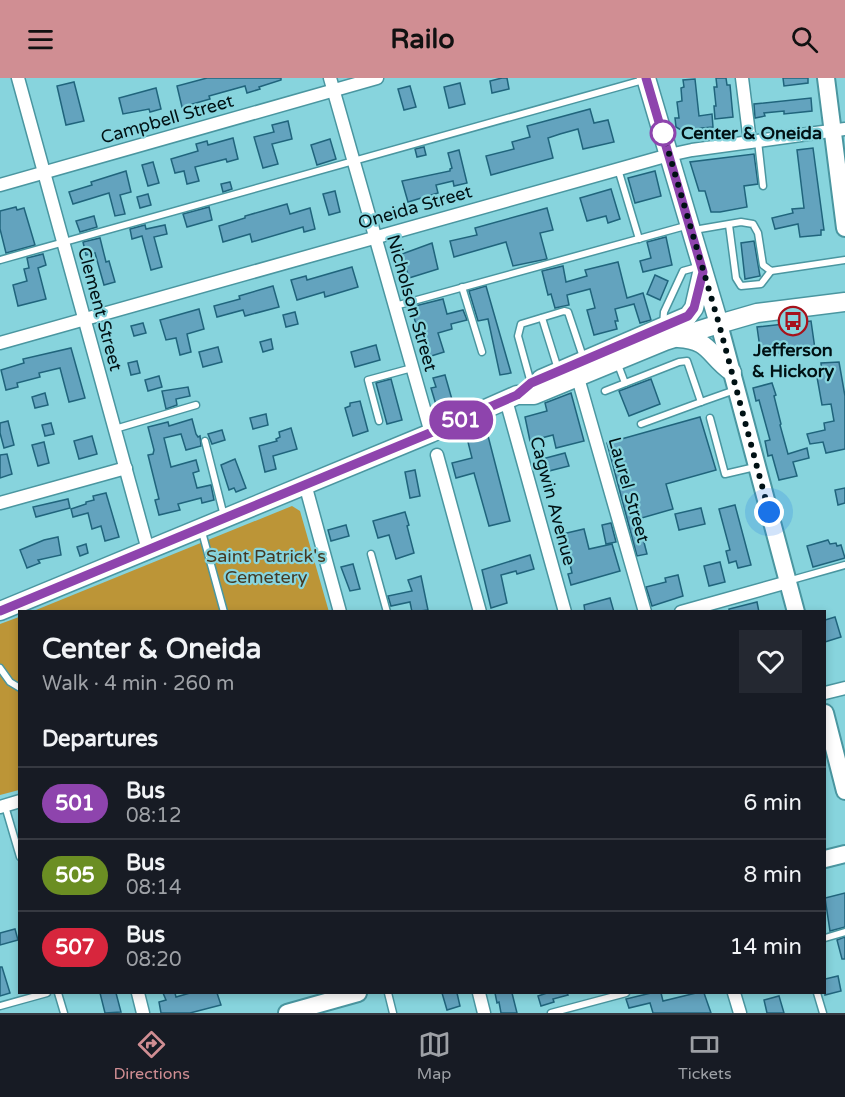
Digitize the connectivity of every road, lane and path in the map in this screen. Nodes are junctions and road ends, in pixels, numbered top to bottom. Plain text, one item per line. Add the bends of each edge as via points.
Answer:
1 (18, 78) edge
2 (377, 78) edge
3 (646, 78) edge
4 (742, 78) edge
5 (826, 78) edge
6 (331, 84) edge
7 (839, 130) edge
8 (754, 141) junction
9 (669, 155) junction
10 (353, 162) junction
11 (618, 169) junction
12 (44, 172) junction
13 (0, 184) edge
14 (763, 186) dead end
15 (729, 225) junction
16 (690, 228) junction
17 (845, 228) edge
18 (374, 237) junction
19 (639, 239) junction
20 (63, 243) junction
21 (0, 260) edge
22 (845, 260) edge
23 (702, 269) junction
24 (771, 271) junction
25 (462, 287) junction
26 (845, 302) edge
27 (394, 306) junction
28 (757, 313) junction
29 (542, 318) junction
30 (85, 320) junction
31 (719, 324) junction
32 (670, 332) junction
33 (0, 343) edge
34 (482, 352) dead end
35 (617, 361) junction
36 (412, 368) junction
37 (574, 369) junction
38 (734, 381) junction
39 (625, 383) junction
40 (605, 391) dead end
41 (518, 393) junction
42 (701, 402) junction
43 (196, 405) dead end
44 (710, 418) dead end
45 (379, 421) dead end
46 (641, 424) dead end
47 (115, 429) junction
48 (430, 433) junction
49 (205, 441) dead end
50 (437, 455) dead end
51 (757, 466) junction
52 (126, 468) junction
53 (305, 484) junction
54 (0, 503) edge
55 (225, 518) junction
56 (201, 528) junction
57 (148, 550) junction
58 (371, 554) dead end
59 (845, 565) edge
60 (788, 582) junction
61 (223, 610) edge
62 (339, 610) edge
63 (386, 610) edge
64 (479, 610) edge
65 (565, 610) edge
66 (644, 610) edge
67 (688, 610) edge
68 (795, 610) edge
69 (0, 611) edge
70 (0, 668) edge
71 (18, 687) edge
72 (845, 688) edge
73 (826, 693) edge
74 (826, 717) edge
75 (845, 790) edge
76 (18, 802) edge
77 (2, 806) edge
78 (18, 851) edge
79 (845, 854) edge
80 (826, 860) edge
81 (845, 932) edge
82 (826, 938) edge
83 (43, 994) edge
84 (58, 994) edge
85 (138, 994) edge
86 (355, 994) edge
87 (388, 994) edge
88 (478, 994) edge
89 (622, 994) edge
90 (734, 994) edge
91 (818, 994) edge
92 (0, 1006) edge
93 (298, 1012) edge
94 (64, 1013) edge
95 (143, 1013) edge
96 (393, 1013) edge
97 (484, 1013) edge
98 (551, 1013) edge
99 (740, 1013) edge
100 (823, 1013) edge

1 - 12 street, Clement Street
2 - 6 street, Campbell Street
3 - 9 main road
3 - 10 lane
4 - 8 street
5 - 7 street
6 - 10 street, Nicholson Street
6 - 12 street, Campbell Street
7 - 8 street, Oneida Street
7 - 17 street
8 - 9 street, Oneida Street
8 - 14 lane
9 - 11 street, Oneida Street
9 - 16 main road
10 - 18 street, Nicholson Street
10 - 20 lane
11 - 18 street, Oneida Street
11 - 19 lane
12 - 13 street, Campbell Street
12 - 20 street, Clement Street
15 - 16 lane
15 - 24 lane via 753,224 763,265
15 - 24 lane via 736,278 741,286 761,284
16 - 19 lane
16 - 23 main road
18 - 27 street, Nicholson Street
18 - 30 street, Oneida Street
19 - 25 lane
20 - 21 lane
20 - 30 street, Clement Street
22 - 24 lane
23 - 28 main road via 719,300 733,309
23 - 31 main road
23 - 32 main road via 694,308
23 - 32 lane via 683,271 664,312
25 - 27 lane
25 - 34 lane
26 - 28 main road
27 - 36 street, Nicholson Street
28 - 31 main road
29 - 37 lane
29 - 37 lane via 568,312
29 - 41 lane via 521,324
30 - 33 street, Oneida Street
30 - 47 street, Clement Street
31 - 32 main road
31 - 38 street
32 - 35 main road
32 - 37 main road
32 - 38 main road via 705,344
35 - 37 main road
35 - 39 lane
36 - 45 lane via 368,380
36 - 48 street, Nicholson Street
37 - 41 main road via 534,395
37 - 66 street, Laurel Street
38 - 42 lane
38 - 51 street
39 - 40 lane
39 - 42 lane via 687,361
41 - 48 main road
41 - 65 street, Cagwin Avenue
42 - 46 lane
43 - 47 lane
44 - 51 lane via 725,474
47 - 52 street, Clement Street
48 - 53 main road
49 - 55 lane
50 - 64 street
51 - 60 street
52 - 54 street
52 - 57 street, Clement Street
53 - 55 main road
53 - 62 street
55 - 56 main road
56 - 57 main road
56 - 61 lane
57 - 69 main road
58 - 63 lane
59 - 60 lane
60 - 67 street
60 - 68 street
70 - 71 lane
72 - 73 street
74 - 75 street
76 - 77 street
77 - 78 lane
79 - 80 street
81 - 82 lane
83 - 92 lane
84 - 94 lane
85 - 95 street
86 - 93 street
87 - 96 lane
88 - 97 street
89 - 98 lane
90 - 99 street
91 - 100 lane

